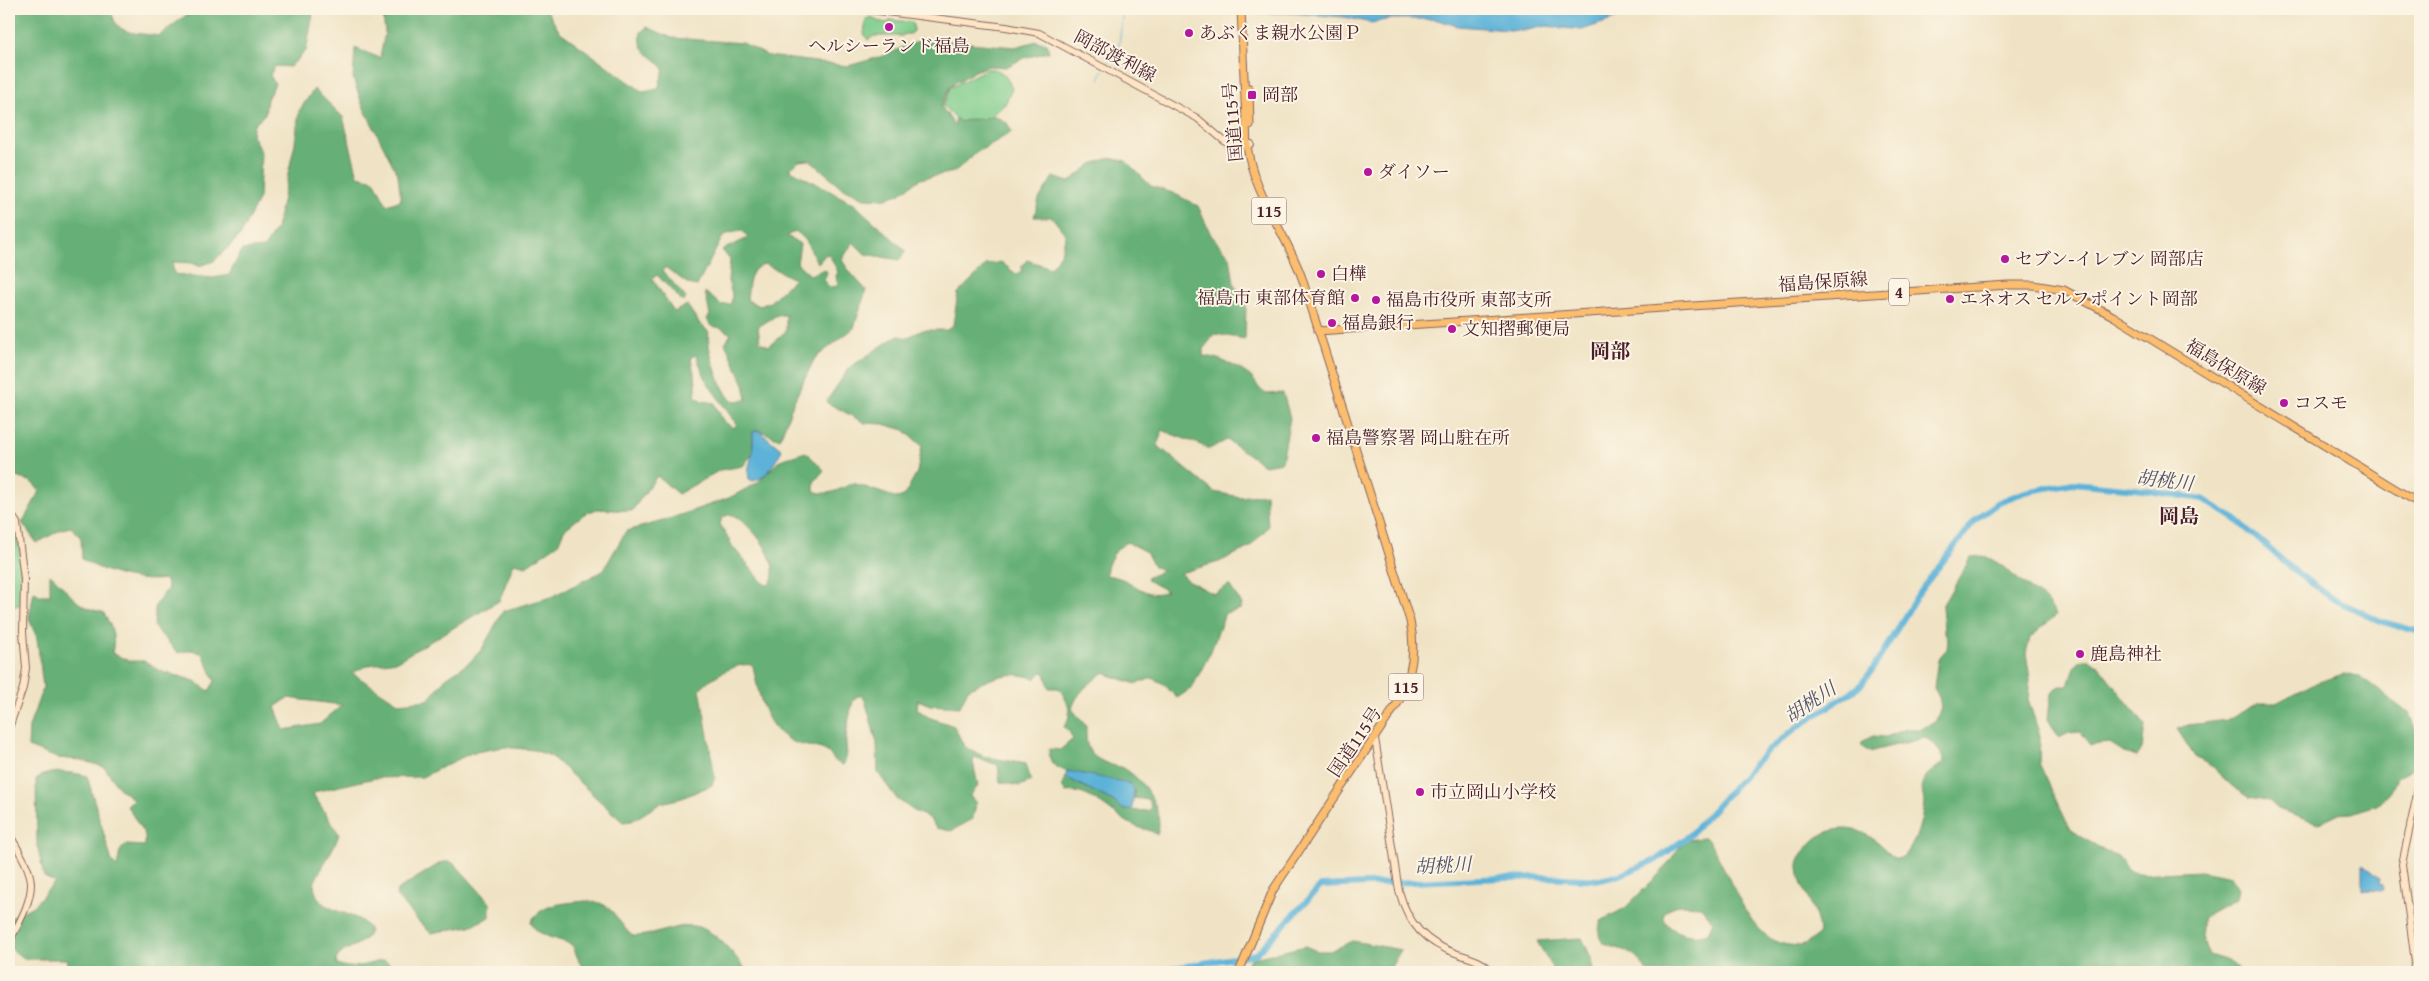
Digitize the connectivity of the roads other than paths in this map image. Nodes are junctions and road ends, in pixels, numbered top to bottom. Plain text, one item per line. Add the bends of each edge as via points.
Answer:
1 (862, 9) edge
2 (1241, 9) edge
3 (1245, 9) edge
4 (1245, 46) junction
5 (1249, 144) junction
6 (1320, 331) junction
7 (2420, 504) edge
8 (9, 512) edge
9 (9, 728) edge
10 (1375, 738) junction
11 (2420, 780) edge
12 (9, 833) edge
13 (9, 943) edge
14 (1239, 972) edge
15 (1492, 972) edge
16 (2412, 972) edge

1 - 5 main road, 岡部渡利線 via 1039,33 1197,118 1229,145
2 - 4 main road, 国道115号 / 115
3 - 4 main road, 国道115号 / 115
4 - 5 main road, 国道115号 / 115
5 - 6 main road, 国道115号 / 115 via 1256,185 1293,253
6 - 7 main road, 福島保原線 / 4 via 2008,285 2052,287 2070,292 2113,316
6 - 10 main road, 国道115号 / 115 via 1410,621 1413,641 1408,684 1400,702
8 - 9 main road via 17,523 24,579 26,668 23,688
10 - 14 main road, 国道115号 / 115 via 1273,890
10 - 15 main road via 1399,891 1407,916 1422,936 1445,950 1477,960
11 - 16 main road via 2402,864 2415,962
12 - 13 main road via 31,883

